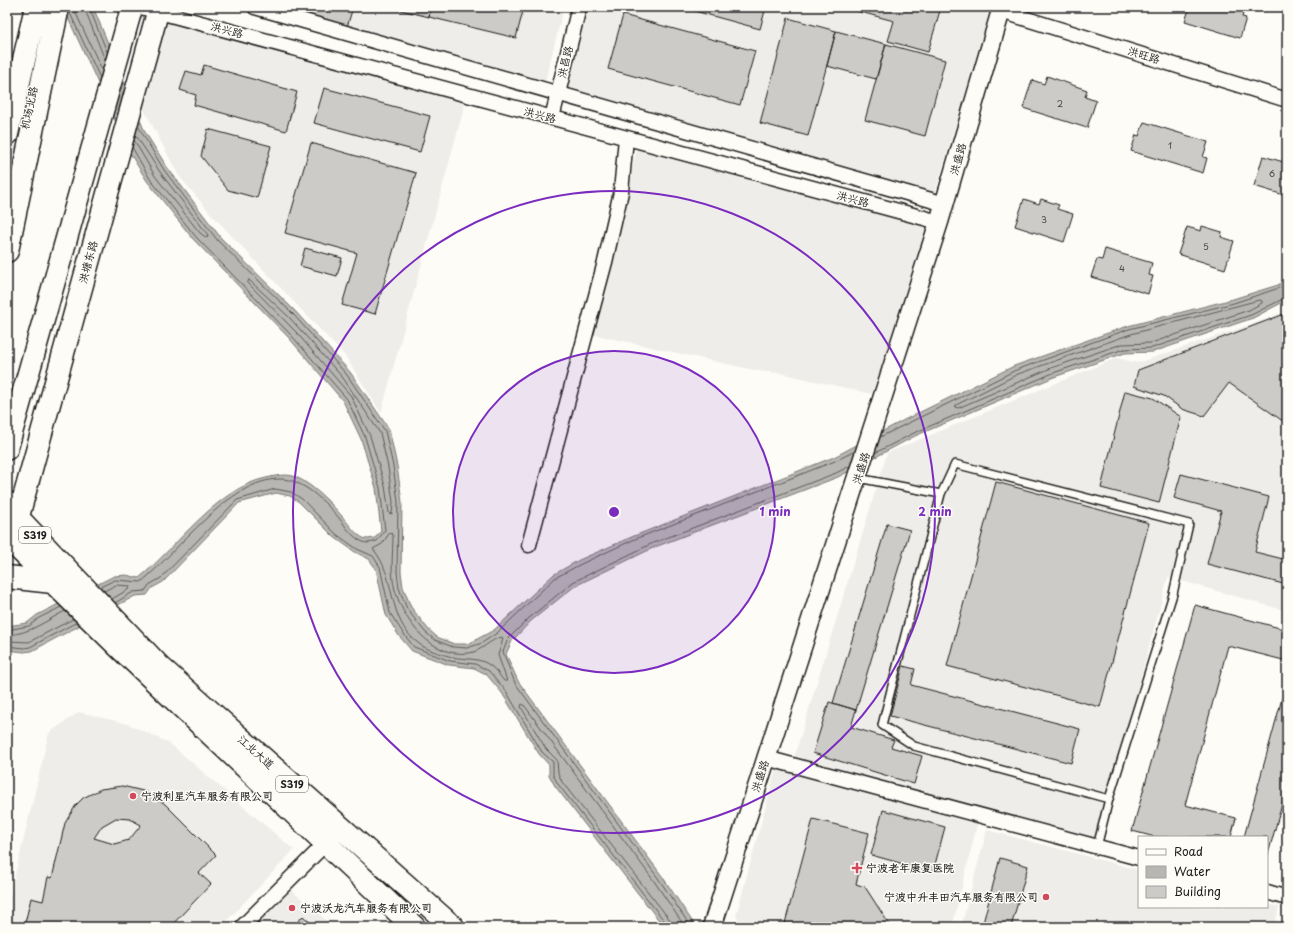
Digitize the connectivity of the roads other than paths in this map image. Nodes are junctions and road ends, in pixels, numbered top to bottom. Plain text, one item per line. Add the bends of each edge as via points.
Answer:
1 (22, 7) edge
2 (36, 7) edge
3 (53, 7) edge
4 (58, 7) edge
5 (132, 7) edge
6 (255, 7) edge
7 (579, 7) edge
8 (152, 8) edge
9 (1002, 9) edge
10 (7, 66) edge
11 (558, 93) junction
12 (1287, 100) edge
13 (552, 118) junction
14 (7, 134) edge
15 (626, 138) junction
16 (945, 204) junction
17 (7, 210) edge
18 (939, 222) junction
19 (7, 251) edge
20 (7, 449) edge
21 (860, 471) junction
22 (941, 494) junction
23 (12, 511) edge
24 (7, 537) edge
25 (529, 545) dead end
26 (7, 577) edge
27 (57, 577) junction
28 (126, 643) junction
29 (766, 758) junction
30 (1109, 799) junction
31 (326, 843) junction
32 (1097, 847) junction
33 (1138, 858) edge
34 (1268, 892) edge
35 (1287, 898) edge
36 (242, 927) edge
37 (414, 927) edge
38 (453, 927) edge
39 (712, 927) edge

1 - 10 main road
2 - 14 main road
3 - 17 main road, 机场北路
4 - 19 main road
5 - 20 main road
6 - 11 street, 洪兴路
7 - 11 street, 洪昌路
8 - 13 street, 洪兴路
8 - 23 main road, 洪塘东路 via 139,78
9 - 12 street, 洪旺路
9 - 16 street, 洪盛路
11 - 13 street, 洪昌路
11 - 16 street, 洪兴路
13 - 15 street, 洪兴路
15 - 18 street, 洪兴路
15 - 25 street via 620,200
16 - 18 street, 洪盛路
18 - 21 street, 洪盛路
21 - 22 lane
21 - 29 street, 洪盛路
22 - 30 lane via 882,725 914,746
22 - 30 lane via 955,464 1189,524 1173,594
23 - 27 main road, S319
24 - 27 main road, S319
26 - 27 main road
27 - 28 main road
28 - 31 main road, 江北大道 / S319
28 - 38 main road, 江北大道 / S319 via 160,667
29 - 32 street
29 - 39 street, 洪盛路
30 - 32 lane
31 - 36 street
31 - 37 main road, 江北大道 / S319
32 - 33 street
34 - 35 street

